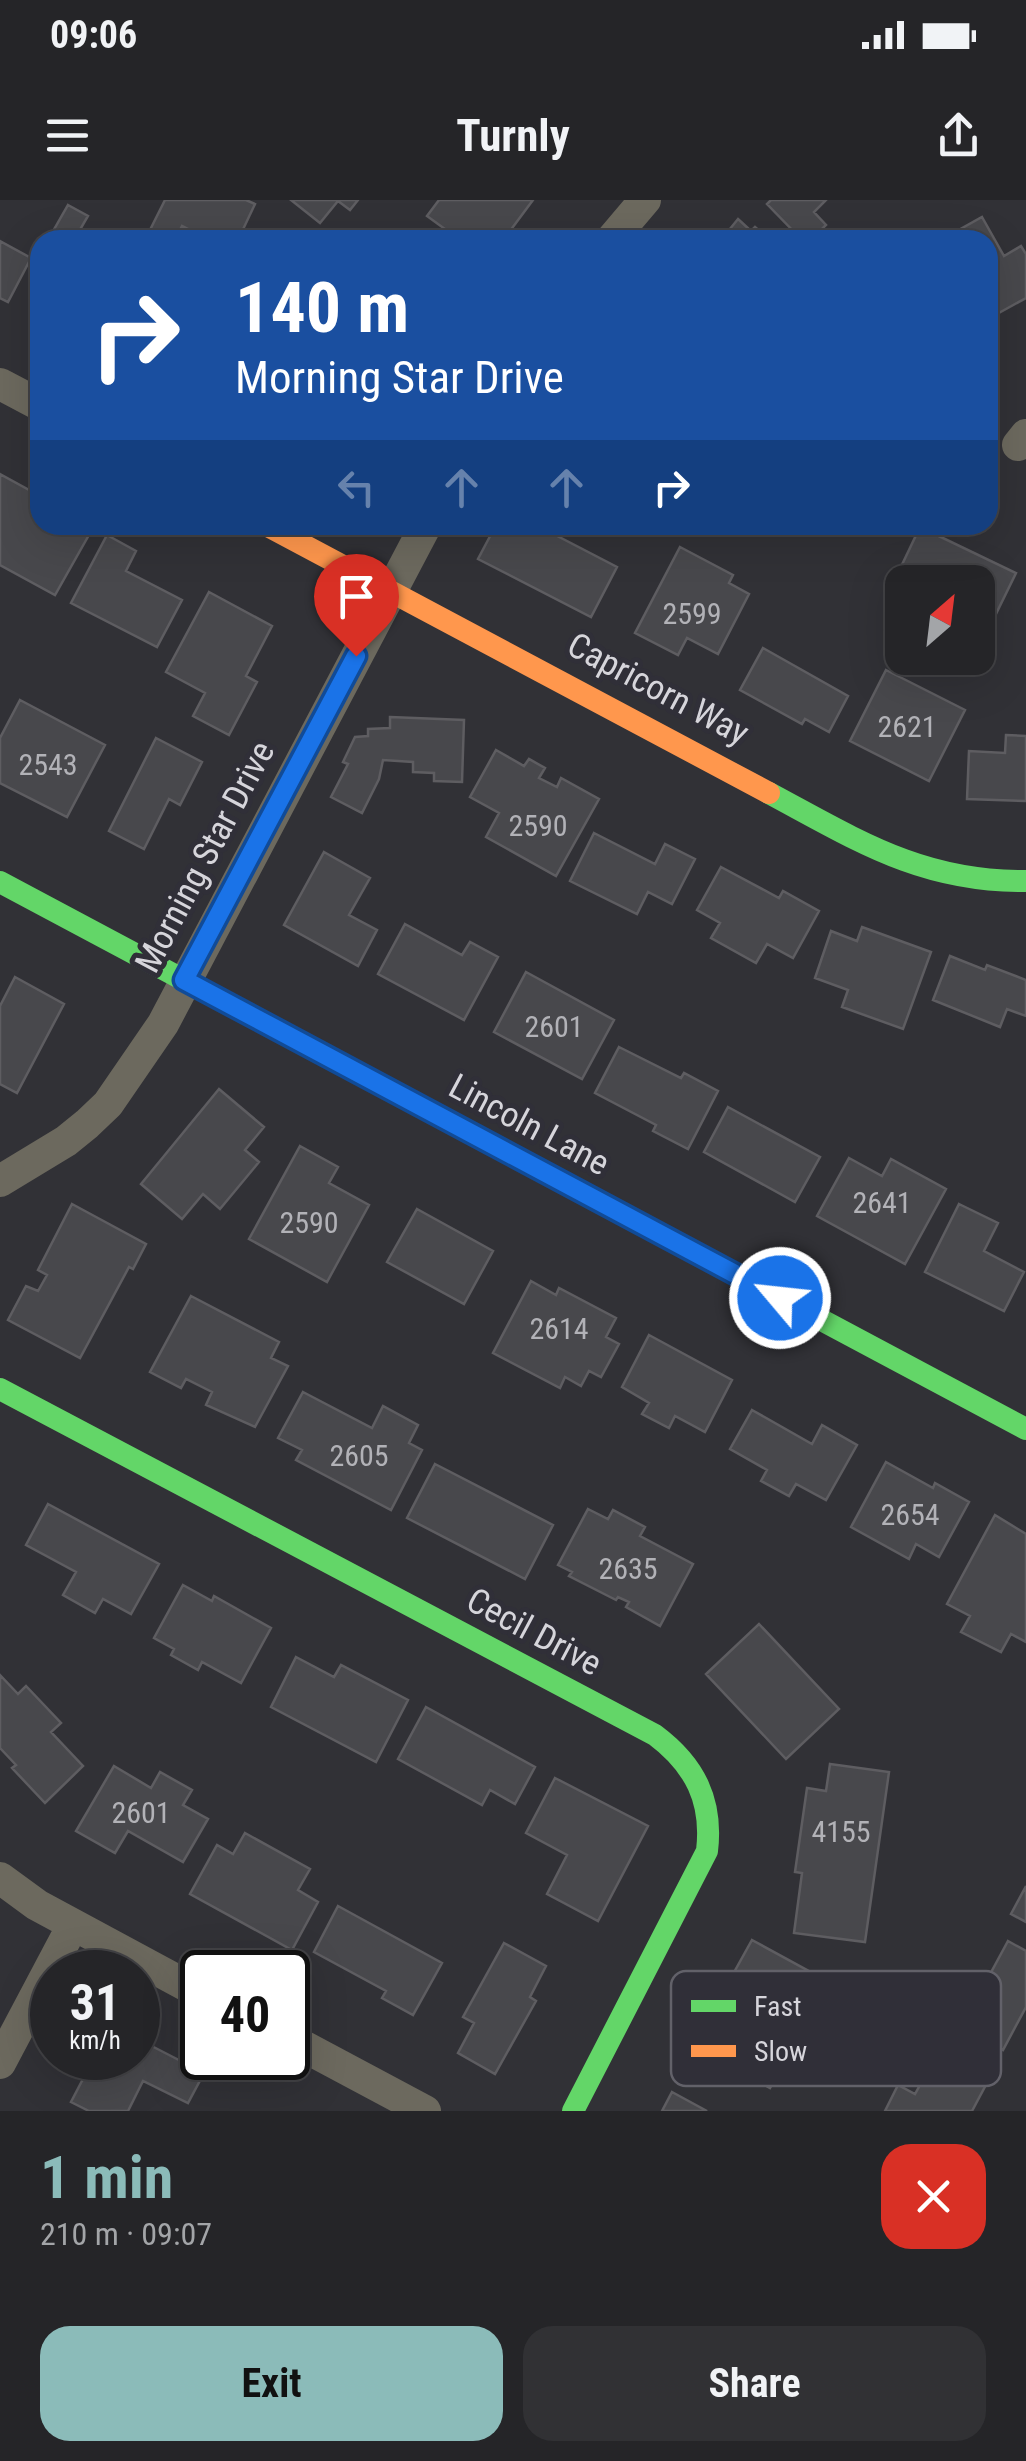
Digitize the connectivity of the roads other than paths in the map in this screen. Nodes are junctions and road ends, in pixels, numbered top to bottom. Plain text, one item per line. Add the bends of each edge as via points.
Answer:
1 (644, 200) edge
2 (619, 230) edge
3 (0, 384) edge
4 (30, 400) edge
5 (285, 535) edge
6 (421, 535) edge
7 (390, 591) junction
8 (1026, 881) edge
9 (0, 882) edge
10 (184, 980) junction
11 (0, 1181) edge
12 (0, 1389) edge
13 (1026, 1429) edge
14 (0, 1878) edge
15 (72, 1925) junction
16 (180, 1982) edge
17 (310, 2050) edge
18 (0, 2063) edge
19 (425, 2111) edge
20 (573, 2111) edge

1 - 2 street
3 - 4 street
5 - 7 street, Capricorn Way
6 - 7 street, Morning Star Drive
7 - 8 street, Capricorn Way via 888,856 952,876
7 - 10 street, Morning Star Drive
9 - 10 street, Lincoln Lane
10 - 11 street, Morning Star Drive via 164,1024 108,1104 66,1141
10 - 13 street, Lincoln Lane
12 - 20 street, Cecil Drive via 655,1735 682,1757 708,1802 708,1851
14 - 15 street
15 - 16 street
15 - 18 street
17 - 19 street

